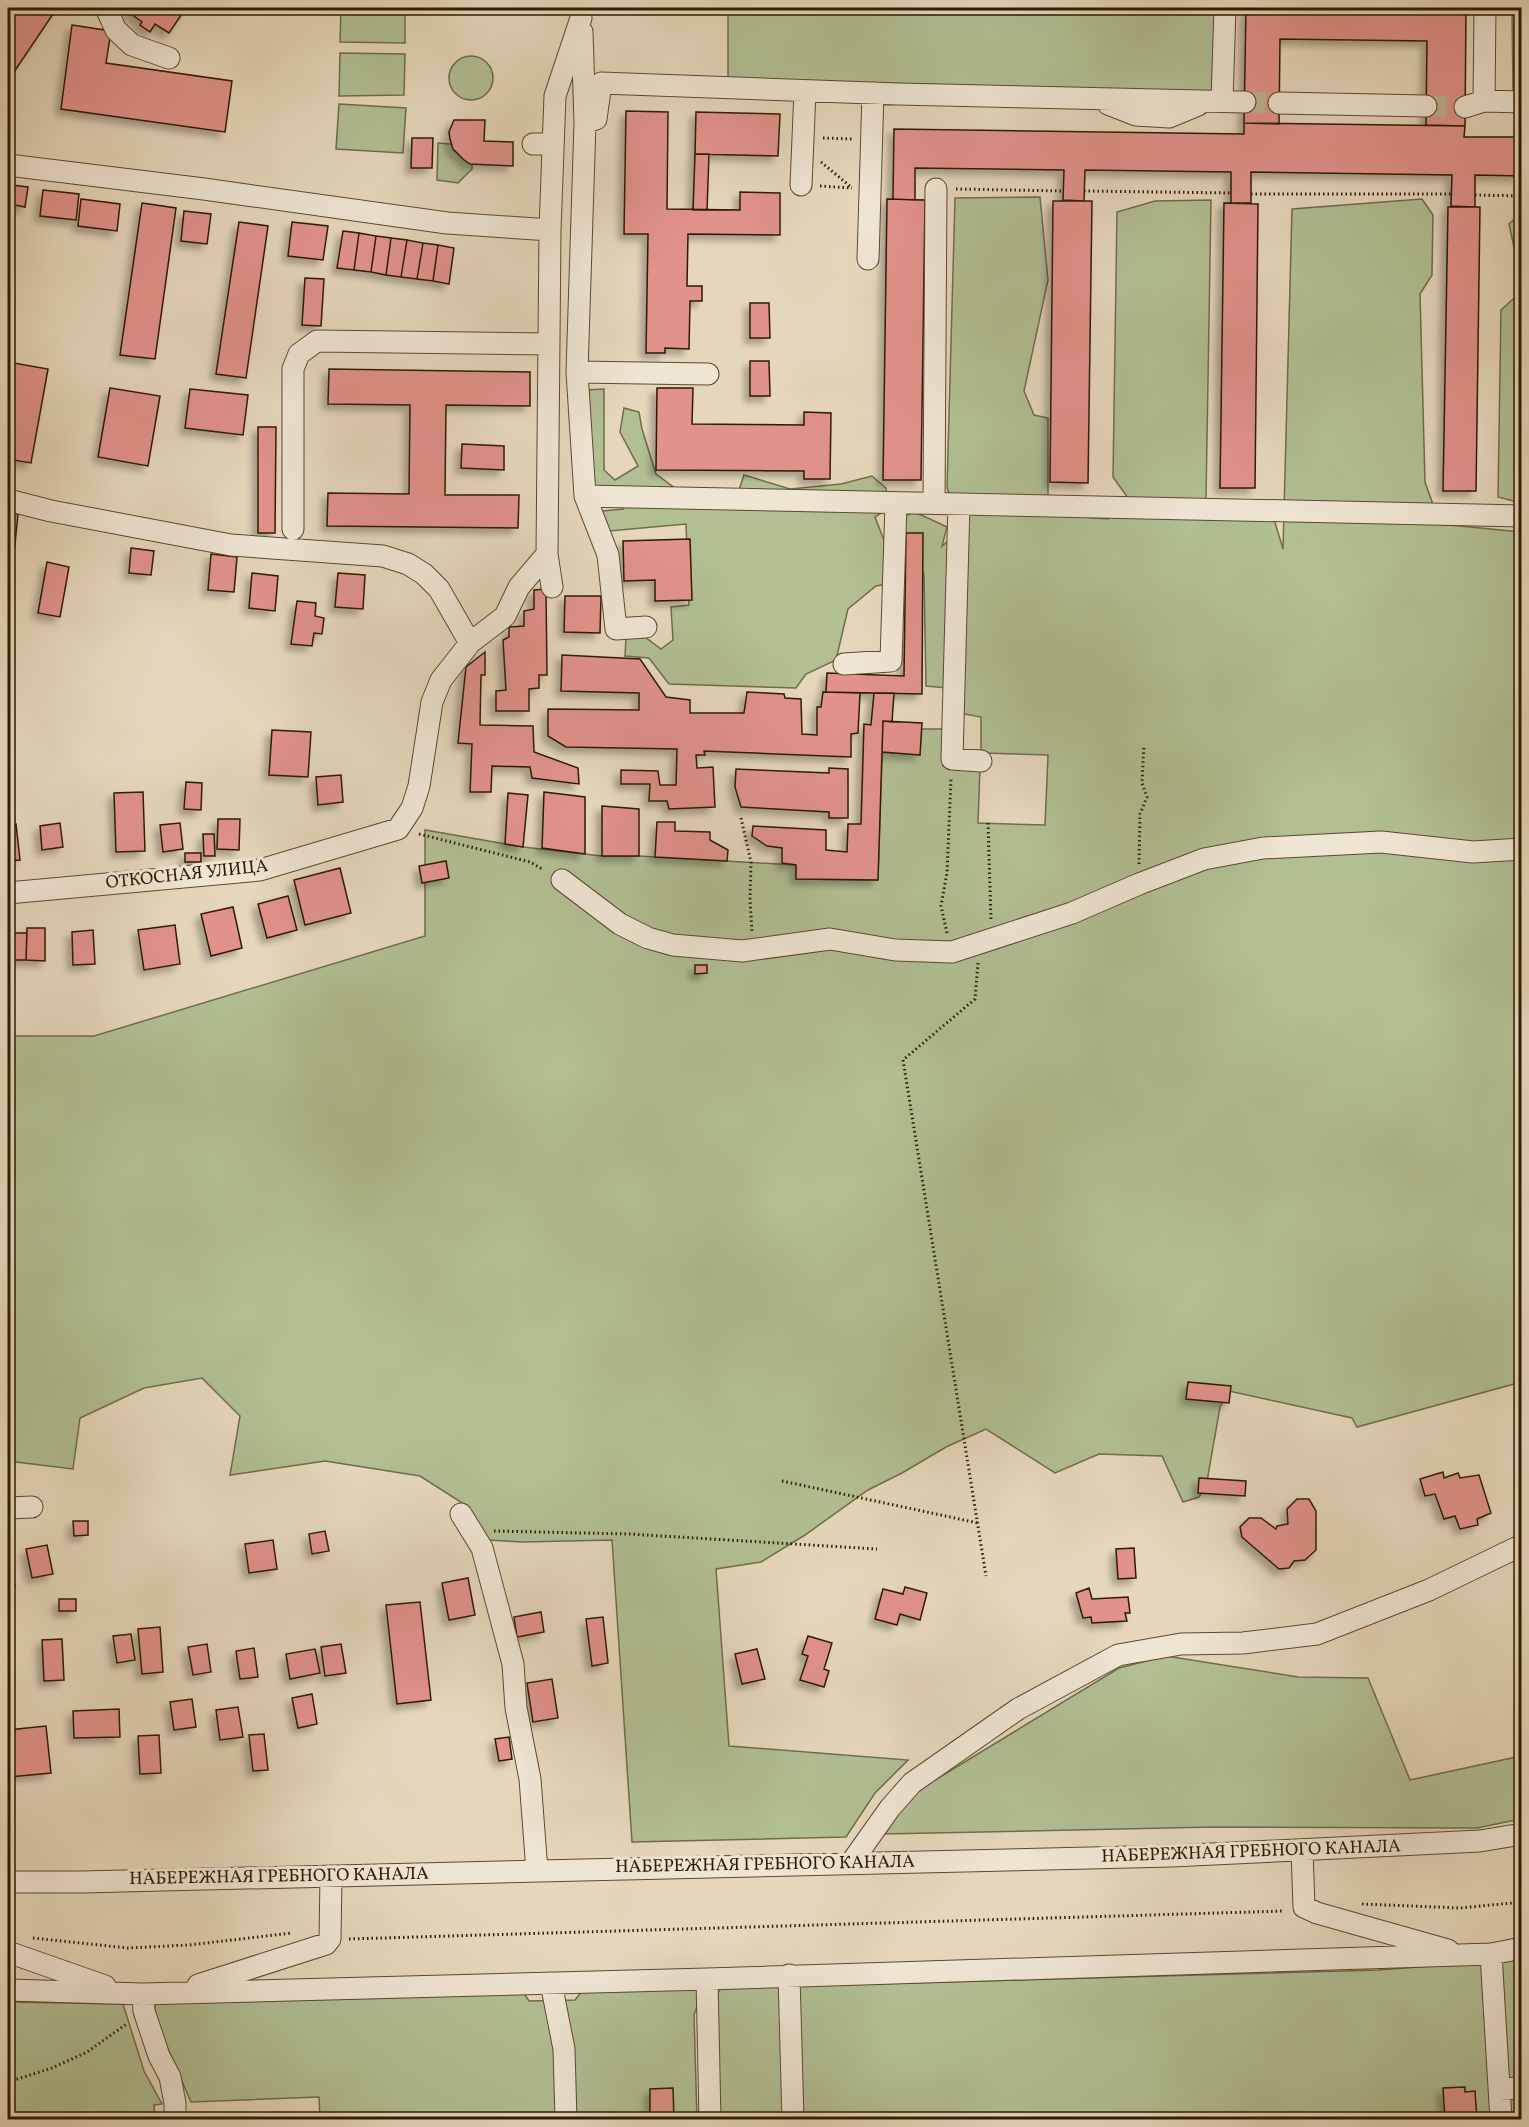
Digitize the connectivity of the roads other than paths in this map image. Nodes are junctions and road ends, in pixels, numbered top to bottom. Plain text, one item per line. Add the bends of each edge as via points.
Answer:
1 (106, 8) edge
2 (1225, 8) edge
3 (1485, 8) edge
4 (581, 13) edge
5 (169, 58) dead end
6 (592, 83) junction
7 (806, 91) junction
8 (873, 93) junction
9 (1215, 101) junction
10 (1245, 102) tunnel mouth
11 (1521, 102) edge
12 (1279, 103) tunnel mouth
13 (1482, 103) junction
14 (1426, 105) tunnel mouth
15 (1521, 112) edge
16 (8, 165) edge
17 (801, 185) road end
18 (936, 189) road end
19 (550, 230) junction
20 (868, 260) dead end
21 (549, 344) junction
22 (577, 372) junction
23 (708, 374) dead end
24 (585, 496) junction
25 (8, 500) edge
26 (896, 502) junction
27 (934, 503) junction
28 (959, 504) junction
29 (1521, 516) edge
30 (293, 529) dead end
31 (547, 554) junction
32 (552, 587) dead end
33 (646, 627) dead end
34 (470, 643) junction
35 (844, 664) dead end
36 (981, 761) dead end
37 (1521, 849) edge
38 (562, 880) road end
39 (8, 893) edge
40 (32, 1507) dead end
41 (8, 1508) edge
42 (466, 1522) road end
43 (1521, 1545) edge
44 (1521, 1834) edge
45 (1302, 1850) junction
46 (850, 1863) junction
47 (537, 1871) junction
48 (331, 1876) junction
49 (8, 1882) edge
50 (1521, 1948) edge
51 (8, 1952) edge
52 (1491, 1954) junction
53 (1464, 1955) junction
54 (789, 1975) junction
55 (707, 1979) junction
56 (551, 1983) junction
57 (8, 1990) edge
58 (177, 1992) junction
59 (137, 1999) junction
60 (1521, 2088) edge
61 (1499, 2089) junction
62 (175, 2120) edge
63 (566, 2120) edge
64 (710, 2120) edge
65 (793, 2120) edge
66 (1501, 2120) edge

1 - 5 street via 116,30 132,45
2 - 9 street
3 - 13 street
4 - 6 street
4 - 19 street via 543,144
6 - 7 street
6 - 22 street via 596,119 585,123
7 - 8 street
7 - 17 street
8 - 9 street via 936,95 976,110 1009,112 1050,98 1096,99 1136,115 1169,117
8 - 20 street via 872,140 861,188
9 - 10 street
11 - 13 street
12 - 14 street
13 - 15 street
16 - 19 street via 447,223
18 - 27 street
19 - 21 street
21 - 30 street via 317,341 299,354 293,369
21 - 31 street
22 - 23 street
22 - 24 street
24 - 26 street
24 - 33 street via 608,555 616,628
25 - 34 street via 231,545 383,556 424,573 439,589
26 - 27 street
26 - 35 street via 891,662
27 - 28 street
28 - 29 street
28 - 36 street via 952,759
31 - 32 street
31 - 34 street via 519,587 505,616
34 - 39 street, ОТКОСНАЯ УЛИЦА via 441,680 432,702 419,786 412,808 398,829 260,870
37 - 38 street via 1473,852 1381,842 1263,848 1204,859 1072,913 952,952 895,950 830,939 742,951 674,945 620,924
40 - 41 street
42 - 47 street via 482,1548 513,1664 516,1708 530,1779
43 - 46 street via 1429,1590 1317,1634 1243,1643 1181,1644 1118,1655 1018,1709 912,1784
44 - 45 street, НАБЕРЕЖНАЯ ГРЕБНОГО КАНАЛА via 1480,1841
45 - 46 street, НАБЕРЕЖНАЯ ГРЕБНОГО КАНАЛА
45 - 53 street via 1304,1907
46 - 47 street, НАБЕРЕЖНАЯ ГРЕБНОГО КАНАЛА
47 - 48 street, НАБЕРЕЖНАЯ ГРЕБНОГО КАНАЛА
48 - 49 street, НАБЕРЕЖНАЯ ГРЕБНОГО КАНАЛА
48 - 58 street via 330,1939 326,1944
50 - 52 street
51 - 59 street
52 - 53 street
52 - 61 street
53 - 54 street
54 - 55 street
54 - 65 street
55 - 56 street
55 - 64 street
56 - 58 street
56 - 63 street via 564,2049
57 - 59 street
58 - 59 street
59 - 62 street via 170,2078 176,2103
60 - 61 street
61 - 66 street

